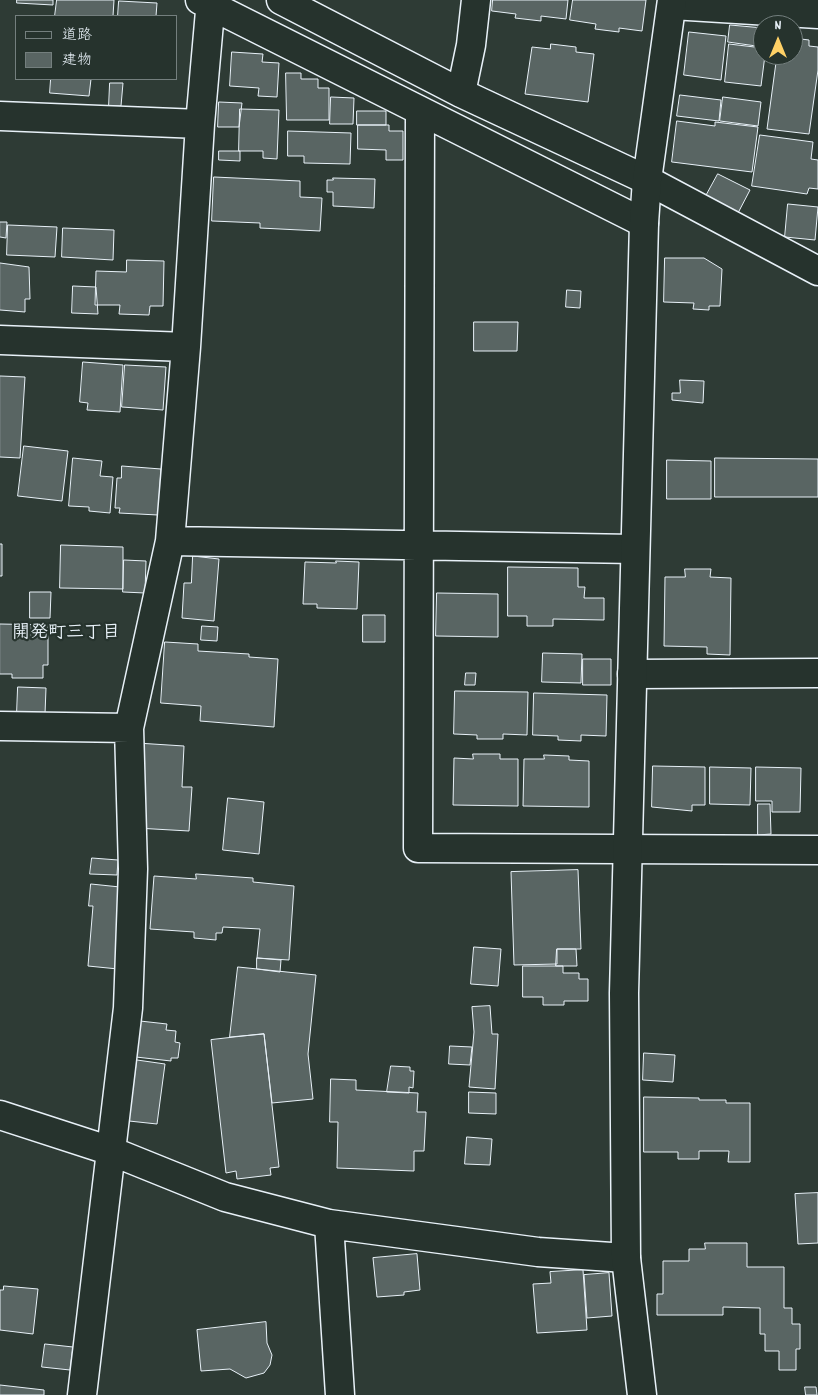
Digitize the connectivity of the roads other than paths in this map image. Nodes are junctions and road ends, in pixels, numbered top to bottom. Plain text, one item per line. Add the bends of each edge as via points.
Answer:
1 (281, 0) edge
2 (476, 0) edge
3 (207, 2) edge
4 (672, 2) edge
5 (818, 14) edge
6 (461, 93) junction
7 (420, 111) junction
8 (0, 116) edge
9 (200, 124) junction
10 (647, 180) junction
11 (644, 223) junction
12 (818, 271) edge
13 (0, 340) edge
14 (186, 347) junction
15 (170, 541) junction
16 (419, 546) junction
17 (634, 548) junction
18 (818, 673) edge
19 (632, 674) junction
20 (0, 726) edge
21 (129, 728) junction
22 (626, 850) junction
23 (818, 850) edge
24 (0, 1115) edge
25 (110, 1151) junction
26 (329, 1224) junction
27 (626, 1258) junction
28 (82, 1395) edge
29 (340, 1395) edge
30 (642, 1395) edge

1 - 6 street
2 - 6 street
3 - 7 street
3 - 9 street
4 - 5 street
4 - 10 street
6 - 10 street
7 - 11 street
7 - 16 street
8 - 9 street
9 - 14 street
10 - 11 street
10 - 12 street
11 - 17 street
13 - 14 street
14 - 15 street
15 - 16 street
15 - 21 street
16 - 17 street
16 - 22 street via 418,848
17 - 19 street
18 - 19 street
19 - 22 street
20 - 21 street
21 - 25 street via 134,869 128,1008
22 - 23 street
22 - 27 street
24 - 25 street
25 - 26 street via 225,1198
25 - 28 street
26 - 27 street via 538,1252
26 - 29 street
27 - 30 street

